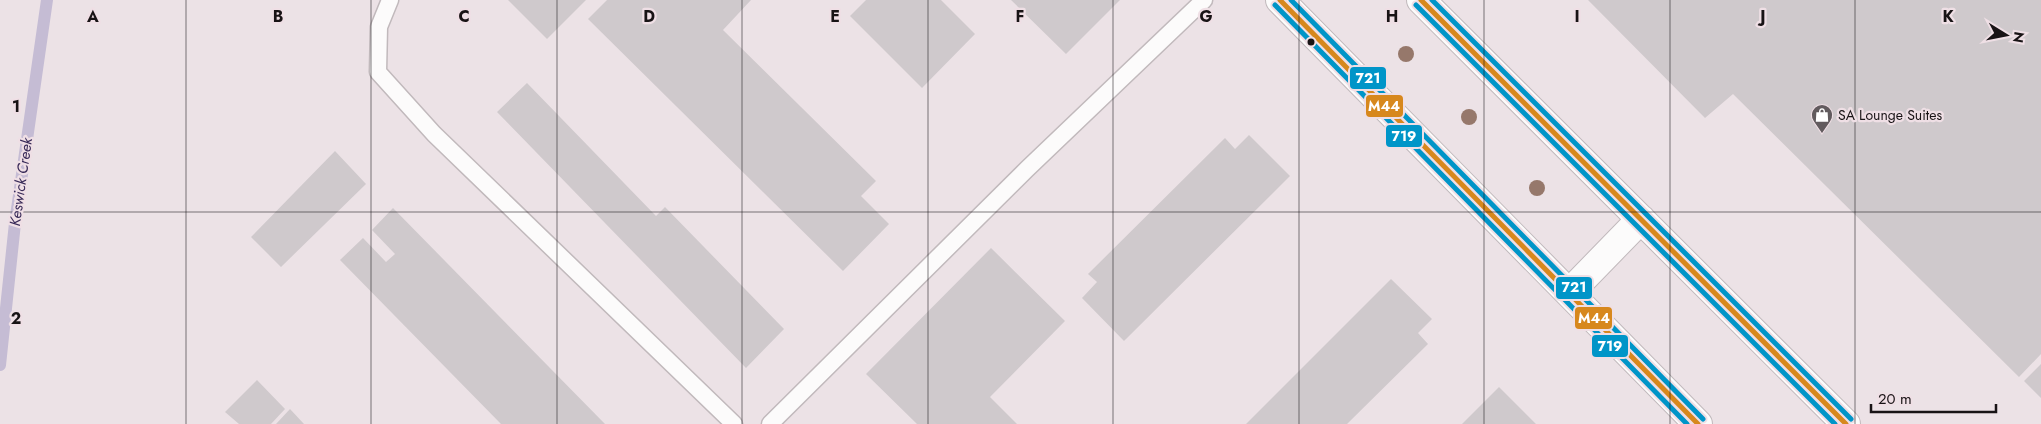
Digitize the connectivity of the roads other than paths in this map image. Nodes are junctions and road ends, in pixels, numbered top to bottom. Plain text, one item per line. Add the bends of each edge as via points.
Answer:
1 (390, 0) edge
2 (1204, 0) edge
3 (1280, 0) edge
4 (1421, 0) edge
5 (1641, 220) junction
6 (1569, 293) junction
7 (734, 424) edge
8 (770, 424) edge
9 (1698, 424) edge
10 (1846, 424) edge

1 - 7 lane via 379,27 378,72 434,134
2 - 8 lane via 1027,169
3 - 6 highway
4 - 5 highway
5 - 6 highway
5 - 10 highway
6 - 9 highway

